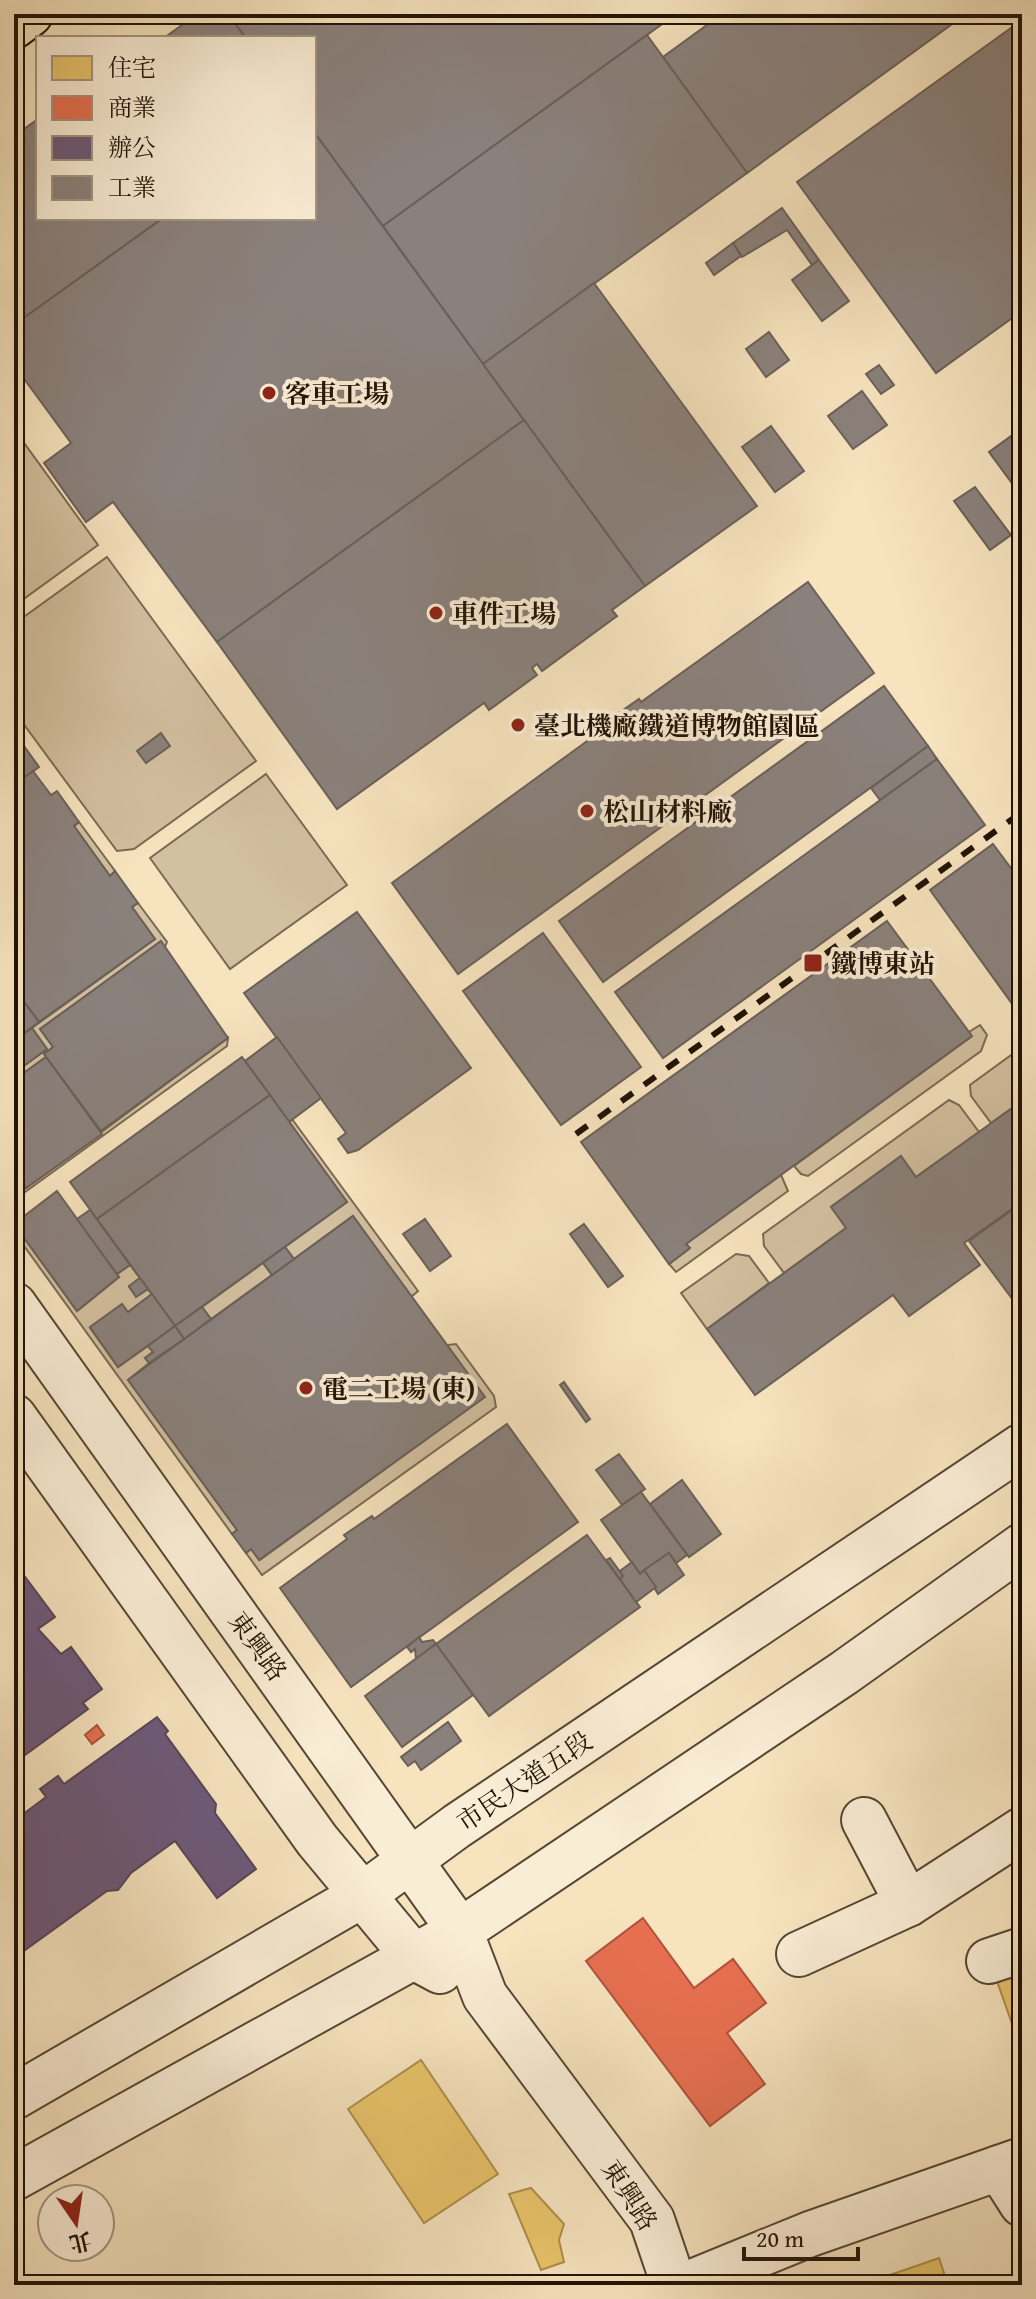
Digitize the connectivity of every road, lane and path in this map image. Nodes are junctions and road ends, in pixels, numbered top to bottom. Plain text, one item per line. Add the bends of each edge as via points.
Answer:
1 (30, 14) edge
2 (14, 26) edge
3 (14, 1305) edge
4 (14, 1417) edge
5 (1022, 1446) edge
6 (1022, 1546) edge
7 (864, 1820) dead end
8 (1022, 1830) edge
9 (410, 1859) junction
10 (364, 1894) junction
11 (908, 1904) junction
12 (460, 1931) junction
13 (799, 1954) dead end
14 (414, 1957) junction
15 (485, 1996) junction
16 (14, 2097) edge
17 (1010, 2164) edge
18 (14, 2178) edge
19 (1022, 2204) edge
20 (674, 2285) edge
21 (685, 2285) edge

1 - 2 highway
3 - 9 street, 東興路
4 - 10 street, 東興路 via 317,1840
5 - 9 street, 市民大道五段
6 - 12 street via 844,1673
7 - 11 street
8 - 11 street
9 - 10 street, 市民大道五段
9 - 12 street, 東興路
10 - 14 street, 東興路
10 - 16 street, 市民大道五段
11 - 13 street
12 - 14 street
12 - 15 street, 東興路
14 - 15 street, 東興路
14 - 18 street
15 - 20 street, 東興路 via 652,2220
17 - 19 street
17 - 21 street via 796,2239

